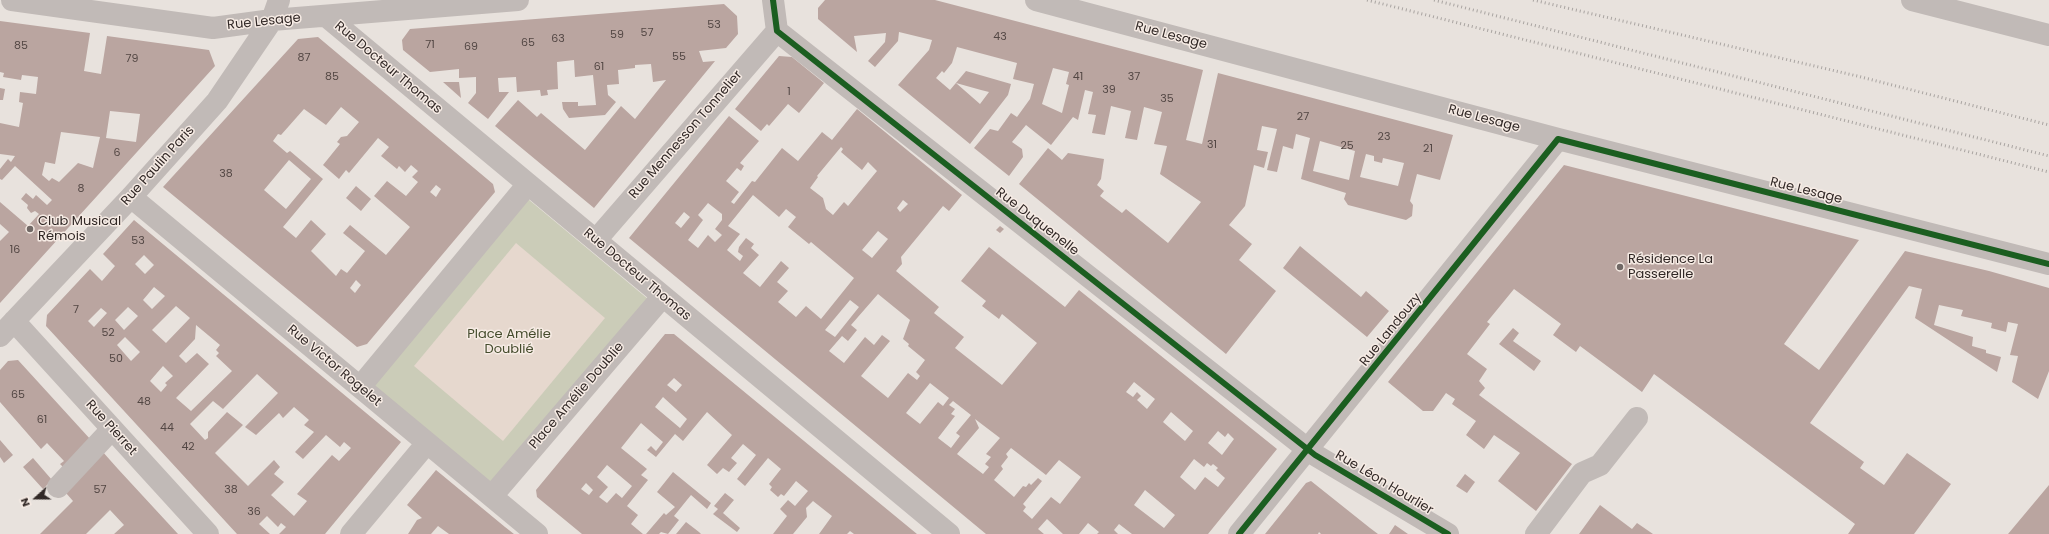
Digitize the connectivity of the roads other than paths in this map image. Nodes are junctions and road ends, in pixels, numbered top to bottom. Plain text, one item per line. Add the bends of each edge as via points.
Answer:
1 (12, 0) edge
2 (279, 0) edge
3 (518, 0) edge
4 (773, 0) edge
5 (1036, 0) edge
6 (1912, 0) edge
7 (326, 16) junction
8 (272, 20) junction
9 (777, 31) junction
10 (2049, 35) edge
11 (1558, 138) junction
12 (528, 184) junction
13 (131, 197) junction
14 (596, 240) junction
15 (2049, 264) edge
16 (663, 296) junction
17 (7, 329) edge
18 (360, 387) junction
19 (1637, 418) dead end
20 (112, 429) junction
21 (427, 443) junction
22 (1309, 450) junction
23 (58, 487) dead end
24 (492, 496) junction
25 (208, 534) edge
26 (351, 534) edge
27 (537, 534) edge
28 (950, 534) edge
29 (1240, 534) edge
30 (1448, 534) edge
31 (1536, 534) edge

1 - 8 street, Rue Lesage via 213,28
2 - 8 street, Rue Paulin Paris
3 - 7 street, Rue Lesage
4 - 9 street
5 - 11 street, Rue Lesage
6 - 10 street
7 - 8 street, Rue Lesage
7 - 12 street, Rue Docteur Thomas
8 - 13 street, Rue Paulin Paris via 217,100
9 - 14 street, Rue Mennesson Tonnelier
9 - 22 street, Rue Duquenelle
11 - 15 street, Rue Lesage
11 - 22 street, Rue Landouzy
12 - 14 street, Rue Docteur Thomas
12 - 18 street
13 - 17 street, Rue Paulin Paris
13 - 18 street, Rue Victor Rogelet
14 - 16 street, Rue Docteur Thomas
16 - 24 street, Place Amélie Doublie
16 - 28 street, Rue Docteur Thomas
17 - 20 street, Rue Pierret
18 - 21 street, Rue Victor Rogelet
19 - 31 street via 1600,465 1582,472
20 - 23 street
20 - 25 street, Rue Pierret
21 - 24 street, Rue Victor Rogelet
21 - 26 street
22 - 29 street, Rue Landouzy
22 - 30 street, Rue Léon Hourlier
24 - 27 street, Rue Victor Rogelet

